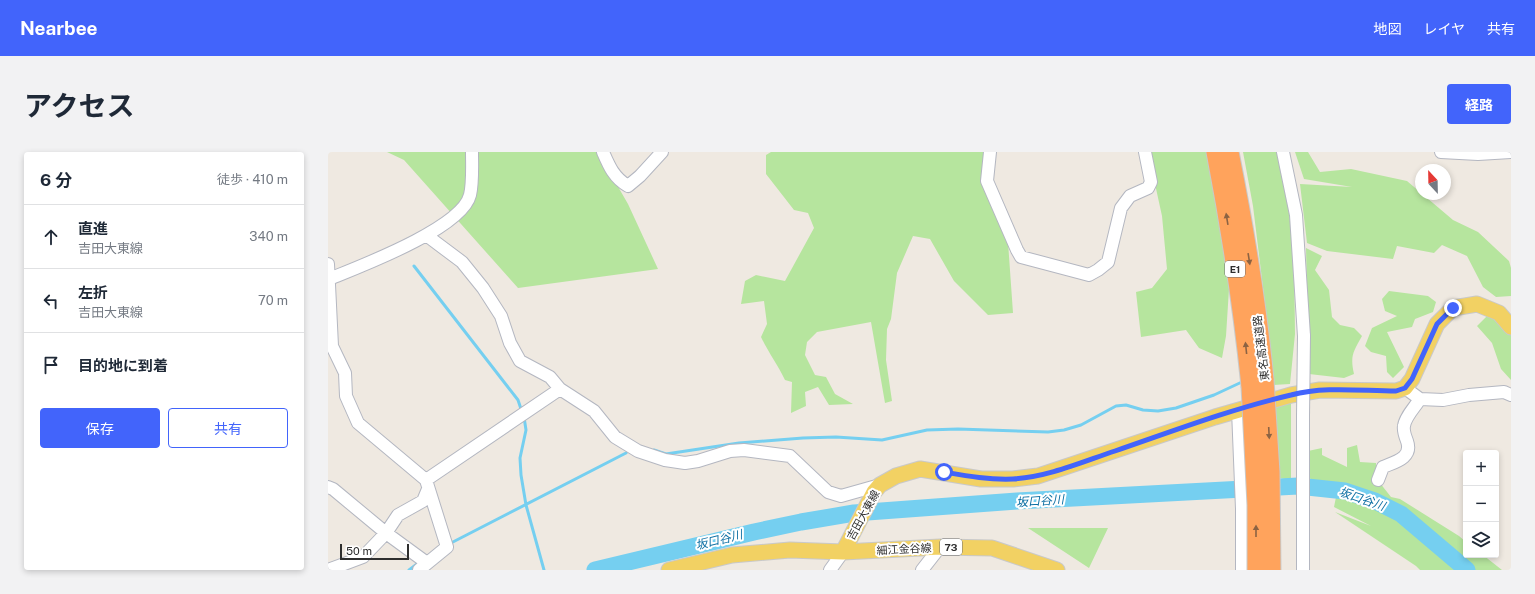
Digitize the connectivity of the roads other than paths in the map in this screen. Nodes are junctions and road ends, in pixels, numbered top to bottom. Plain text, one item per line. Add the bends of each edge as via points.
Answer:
1 (472, 152) edge
2 (603, 152) edge
3 (662, 152) edge
4 (990, 152) edge
5 (1146, 152) edge
6 (1215, 152) edge
7 (1230, 152) edge
8 (1283, 152) edge
9 (1441, 152) edge
10 (1511, 152) edge
11 (426, 234) junction
12 (328, 264) edge
13 (329, 279) junction
14 (1511, 327) edge
15 (1258, 383) junction
16 (1405, 388) junction
17 (560, 389) junction
18 (1511, 395) edge
19 (1420, 399) junction
20 (1234, 411) junction
21 (1378, 480) dead end
22 (427, 485) junction
23 (328, 487) edge
24 (877, 489) junction
25 (1239, 511) junction
26 (386, 533) junction
27 (845, 547) junction
28 (940, 547) junction
29 (423, 563) edge
30 (328, 570) edge
31 (669, 570) edge
32 (830, 570) edge
33 (922, 570) edge
34 (1057, 570) edge
35 (1237, 570) edge
36 (1242, 570) edge
37 (1256, 570) edge
38 (1272, 570) edge
39 (1303, 570) edge

1 - 11 street via 470,195 464,207 455,216
2 - 3 street via 613,174 628,186
4 - 5 street via 987,181 1021,257 1089,275 1108,262 1121,208 1130,196 1148,188 1151,182
15 -> 6 highway, 東名高速道路 / E1 via 1240,304
7 -> 15 highway, 東名高速道路 / E1 via 1261,341
8 - 39 street, bridge via 1296,215 1304,336
9 - 10 street
11 - 13 street via 393,253
11 - 17 street via 462,262 483,288 501,316 510,342 520,360 550,378
12 - 13 street
13 - 22 street via 332,346 345,373 346,396 358,423
14 - 16 main road via 1499,313 1477,304 1453,308 1437,324 1412,379
37 -> 15 highway, 東名高速道路 / E1, bridge
15 -> 38 highway, 東名高速道路 / E1, bridge via 1271,472
16 - 19 street
16 - 20 main road, 吉田大東線 via 1396,391 1320,390 1291,394
17 - 22 street
17 - 24 street via 594,411 615,436 638,451 665,460 685,463 730,451 744,450 790,456 828,492 841,496
18 - 19 street via 1504,392 1442,400
19 - 21 street via 1404,424 1408,453 1403,459 1383,467
20 - 24 main road, 吉田大東線 via 1038,476 981,479 920,469 896,476
20 - 25 street via 1234,458
20 - 25 street via 1241,471
22 - 26 street via 423,501 398,515
22 - 29 street via 446,543
23 - 26 street
24 - 27 main road, 吉田大東線
25 - 35 street
25 - 36 street
26 - 29 street
26 - 30 street via 363,557
27 - 28 main road, 細江金谷線 / 73
27 - 31 main road, 73 via 732,555
27 - 32 street
28 - 33 street
28 - 34 main road, 細江金谷線 / 73 via 992,548

